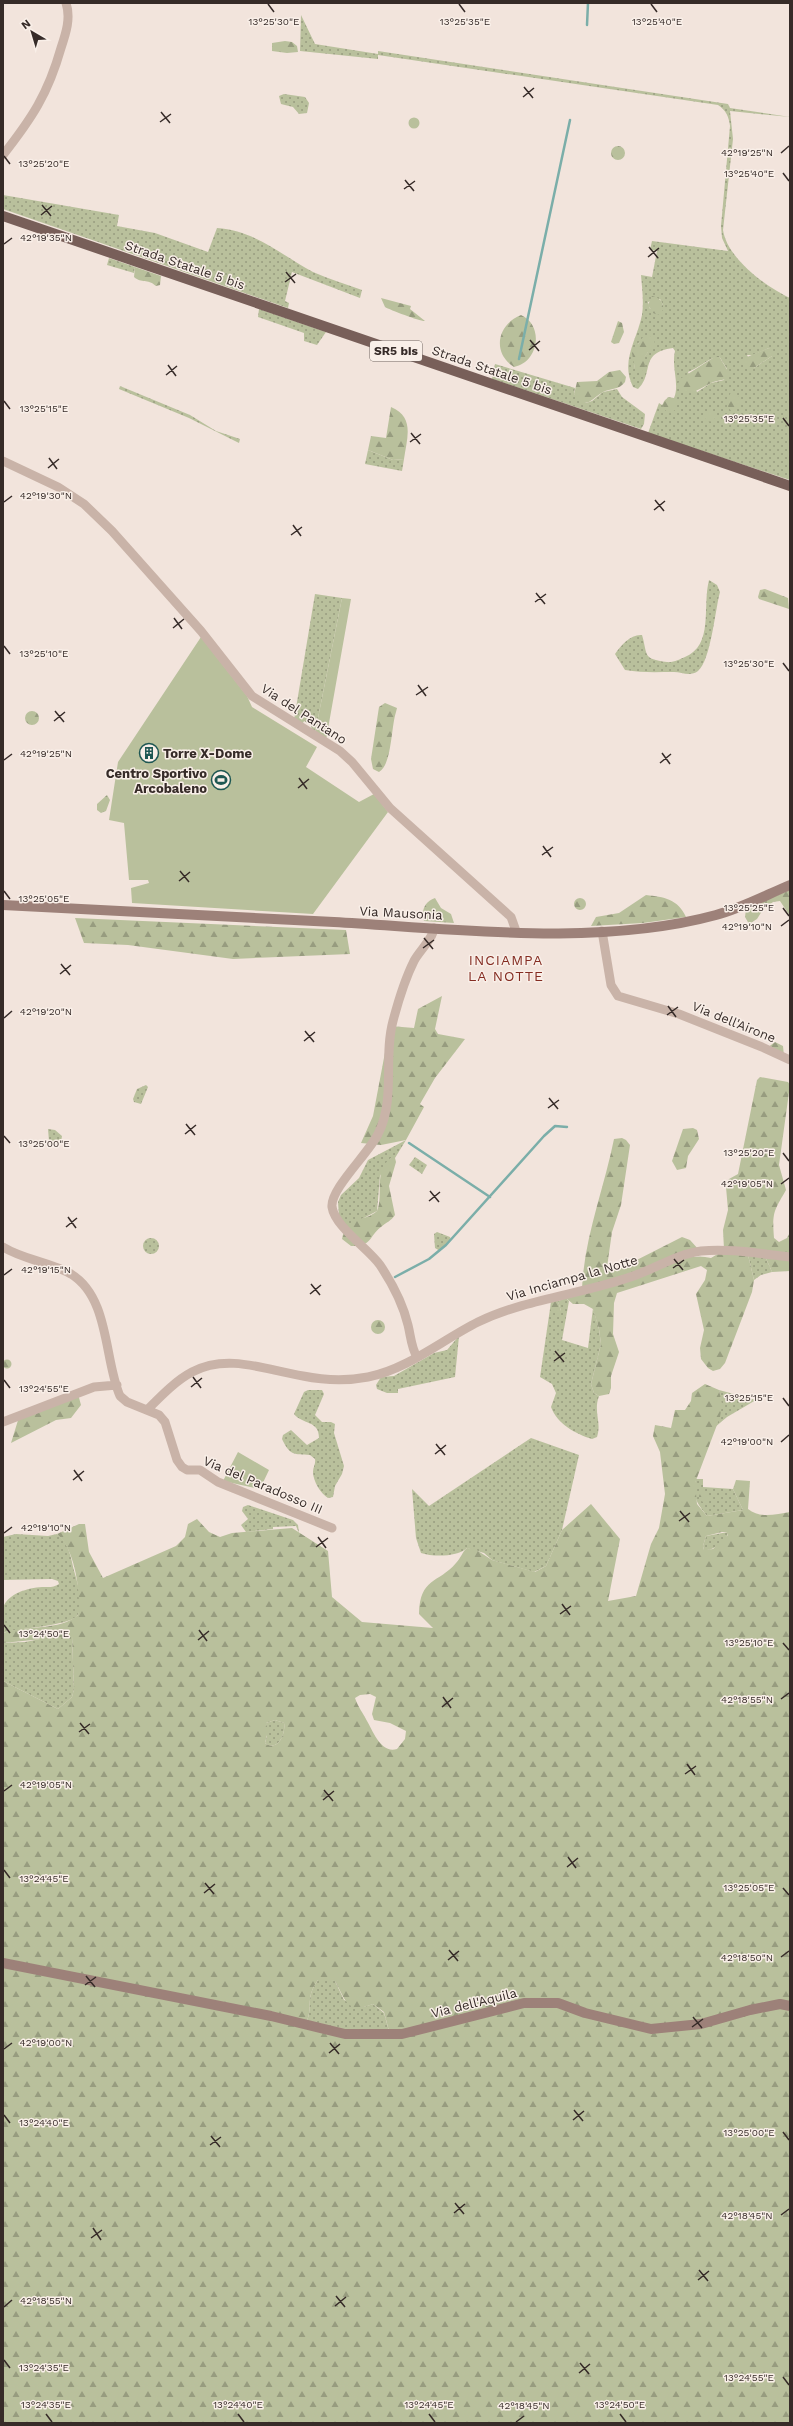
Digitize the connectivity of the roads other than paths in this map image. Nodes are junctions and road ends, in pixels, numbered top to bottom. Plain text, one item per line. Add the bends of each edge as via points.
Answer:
1 (66, 3) edge
2 (3, 155) edge
3 (3, 216) edge
4 (3, 461) edge
5 (790, 486) edge
6 (790, 884) edge
7 (3, 906) edge
8 (434, 928) junction
9 (516, 931) junction
10 (602, 931) junction
11 (790, 1060) edge
12 (3, 1247) edge
13 (790, 1257) edge
14 (417, 1357) junction
15 (117, 1385) junction
16 (147, 1410) junction
17 (3, 1422) edge
18 (332, 1528) dead end
19 (3, 1963) edge
20 (790, 2006) edge

1 - 2 street via 68,24 52,79 35,112
3 - 5 main road, Strada Statale 5 bis / SR5 bis
4 - 9 street, Via del Pantano via 58,487 84,504 112,531 201,631 252,696 340,751 390,808 511,917
6 - 10 main road, Via Mausonia via 717,914 655,927
7 - 8 main road, Via Mausonia
8 - 9 main road, Via Mausonia
8 - 14 street via 412,964 392,1022 388,1096 382,1126 373,1144 332,1201 332,1210 379,1264 390,1281 402,1307 411,1344
9 - 10 main road, Via Mausonia
10 - 11 street, Via dell'Airone via 611,985 618,996 679,1014
12 - 15 street, Via del Paradosso III via 69,1273 85,1285 92,1296 106,1336
13 - 14 street, Via Inciampa la Notte via 721,1250 700,1251 681,1256 629,1277 571,1295 515,1307 480,1322
14 - 16 street, Via Inciampa la Notte via 403,1365 368,1377 328,1379 240,1363 213,1365 192,1372
15 - 16 street, Via del Paradosso III via 120,1396 125,1401
15 - 17 street via 94,1387
16 - 18 street, Via del Paradosso III via 159,1415 165,1422 177,1460 182,1467 187,1470 200,1470 218,1482
19 - 20 main road, Via dell'Aquila via 271,2016 345,2034 402,2034 524,2003 558,2003 585,2013 651,2029 701,2024 780,2004

